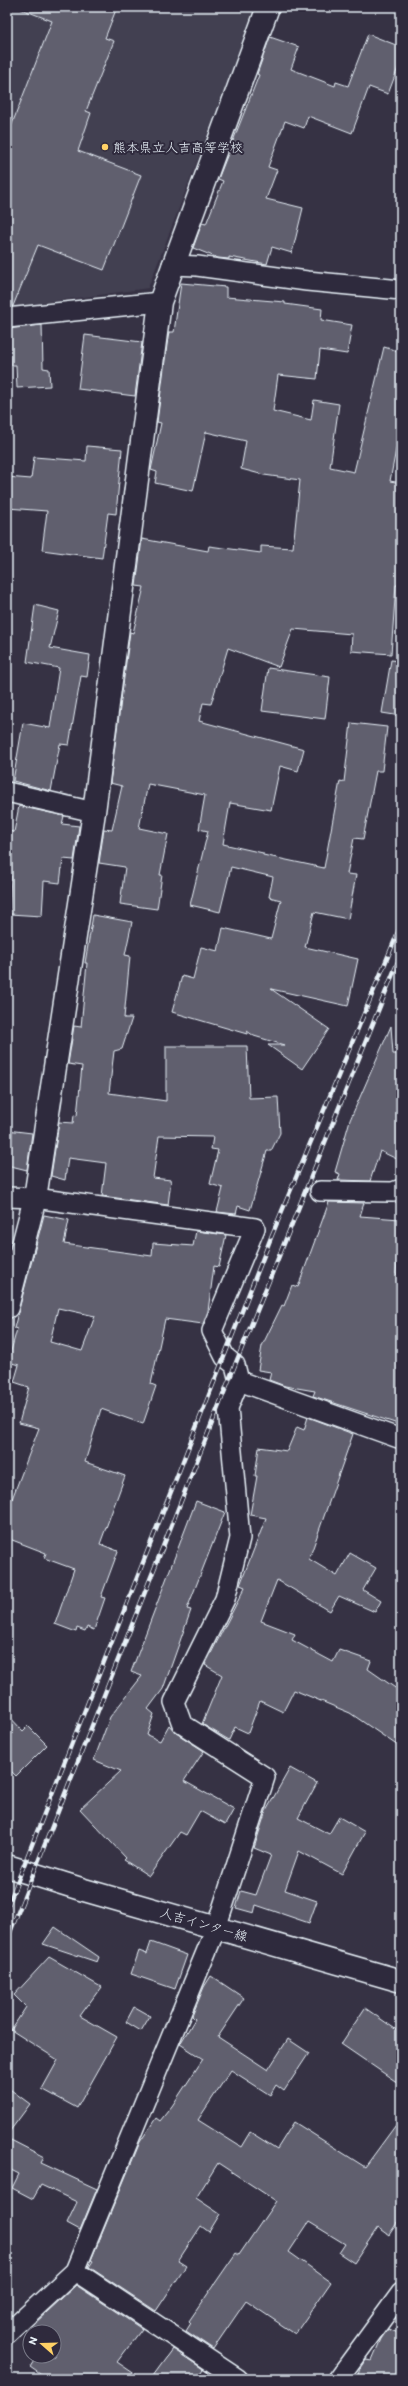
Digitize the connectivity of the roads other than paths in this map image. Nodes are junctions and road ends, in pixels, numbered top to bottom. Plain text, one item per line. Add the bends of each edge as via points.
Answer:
1 (268, 7) edge
2 (172, 265) junction
3 (401, 290) edge
4 (160, 302) junction
5 (7, 318) edge
6 (7, 792) edge
7 (94, 812) junction
8 (401, 1190) edge
9 (320, 1191) dead end
10 (7, 1197) edge
11 (35, 1198) junction
12 (7, 1307) edge
13 (239, 1381) junction
14 (401, 1439) edge
15 (7, 1866) edge
16 (216, 1928) junction
17 (401, 1981) edge
18 (75, 2271) junction
19 (401, 2293) edge
20 (7, 2334) edge
21 (238, 2379) edge
22 (338, 2379) edge

1 - 2 street
2 - 3 street
2 - 4 street
4 - 5 street
4 - 7 street
6 - 7 street
7 - 11 street
8 - 9 street
10 - 11 street
11 - 12 street
11 - 13 street via 255,1228 212,1331 225,1357 235,1365
13 - 14 street
13 - 16 street via 228,1408 240,1538 225,1599 174,1702 182,1724 265,1777
15 - 16 street, 人吉インター線
16 - 17 street, 人吉インター線
16 - 18 street
18 - 20 street
18 - 21 street
19 - 22 street

